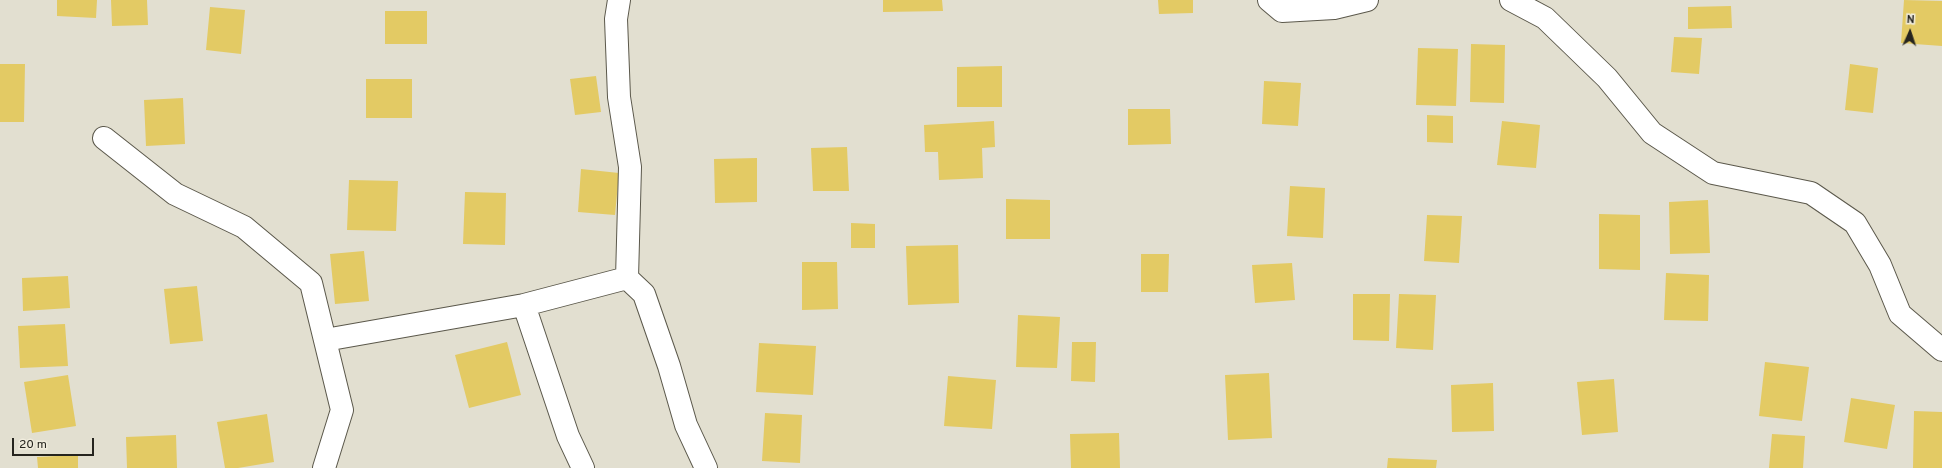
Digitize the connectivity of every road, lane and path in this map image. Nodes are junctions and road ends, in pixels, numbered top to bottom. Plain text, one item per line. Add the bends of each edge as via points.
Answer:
1 (620, 0) edge
2 (1269, 0) edge
3 (1367, 0) edge
4 (1512, 0) edge
5 (104, 138) dead end
6 (627, 278) junction
7 (524, 305) junction
8 (325, 340) junction
9 (1942, 350) edge
10 (324, 468) edge
11 (583, 468) edge
12 (706, 468) edge

1 - 6 street via 616,19 619,97 630,167
2 - 3 street via 1282,11 1334,8
4 - 9 street via 1545,18 1608,78 1652,133 1713,173 1811,193 1855,223 1880,265 1900,314
5 - 8 street via 175,194 244,227 311,283
6 - 7 street
6 - 12 street via 644,294 686,425
7 - 8 street
7 - 11 street via 568,436
8 - 10 street via 342,410

